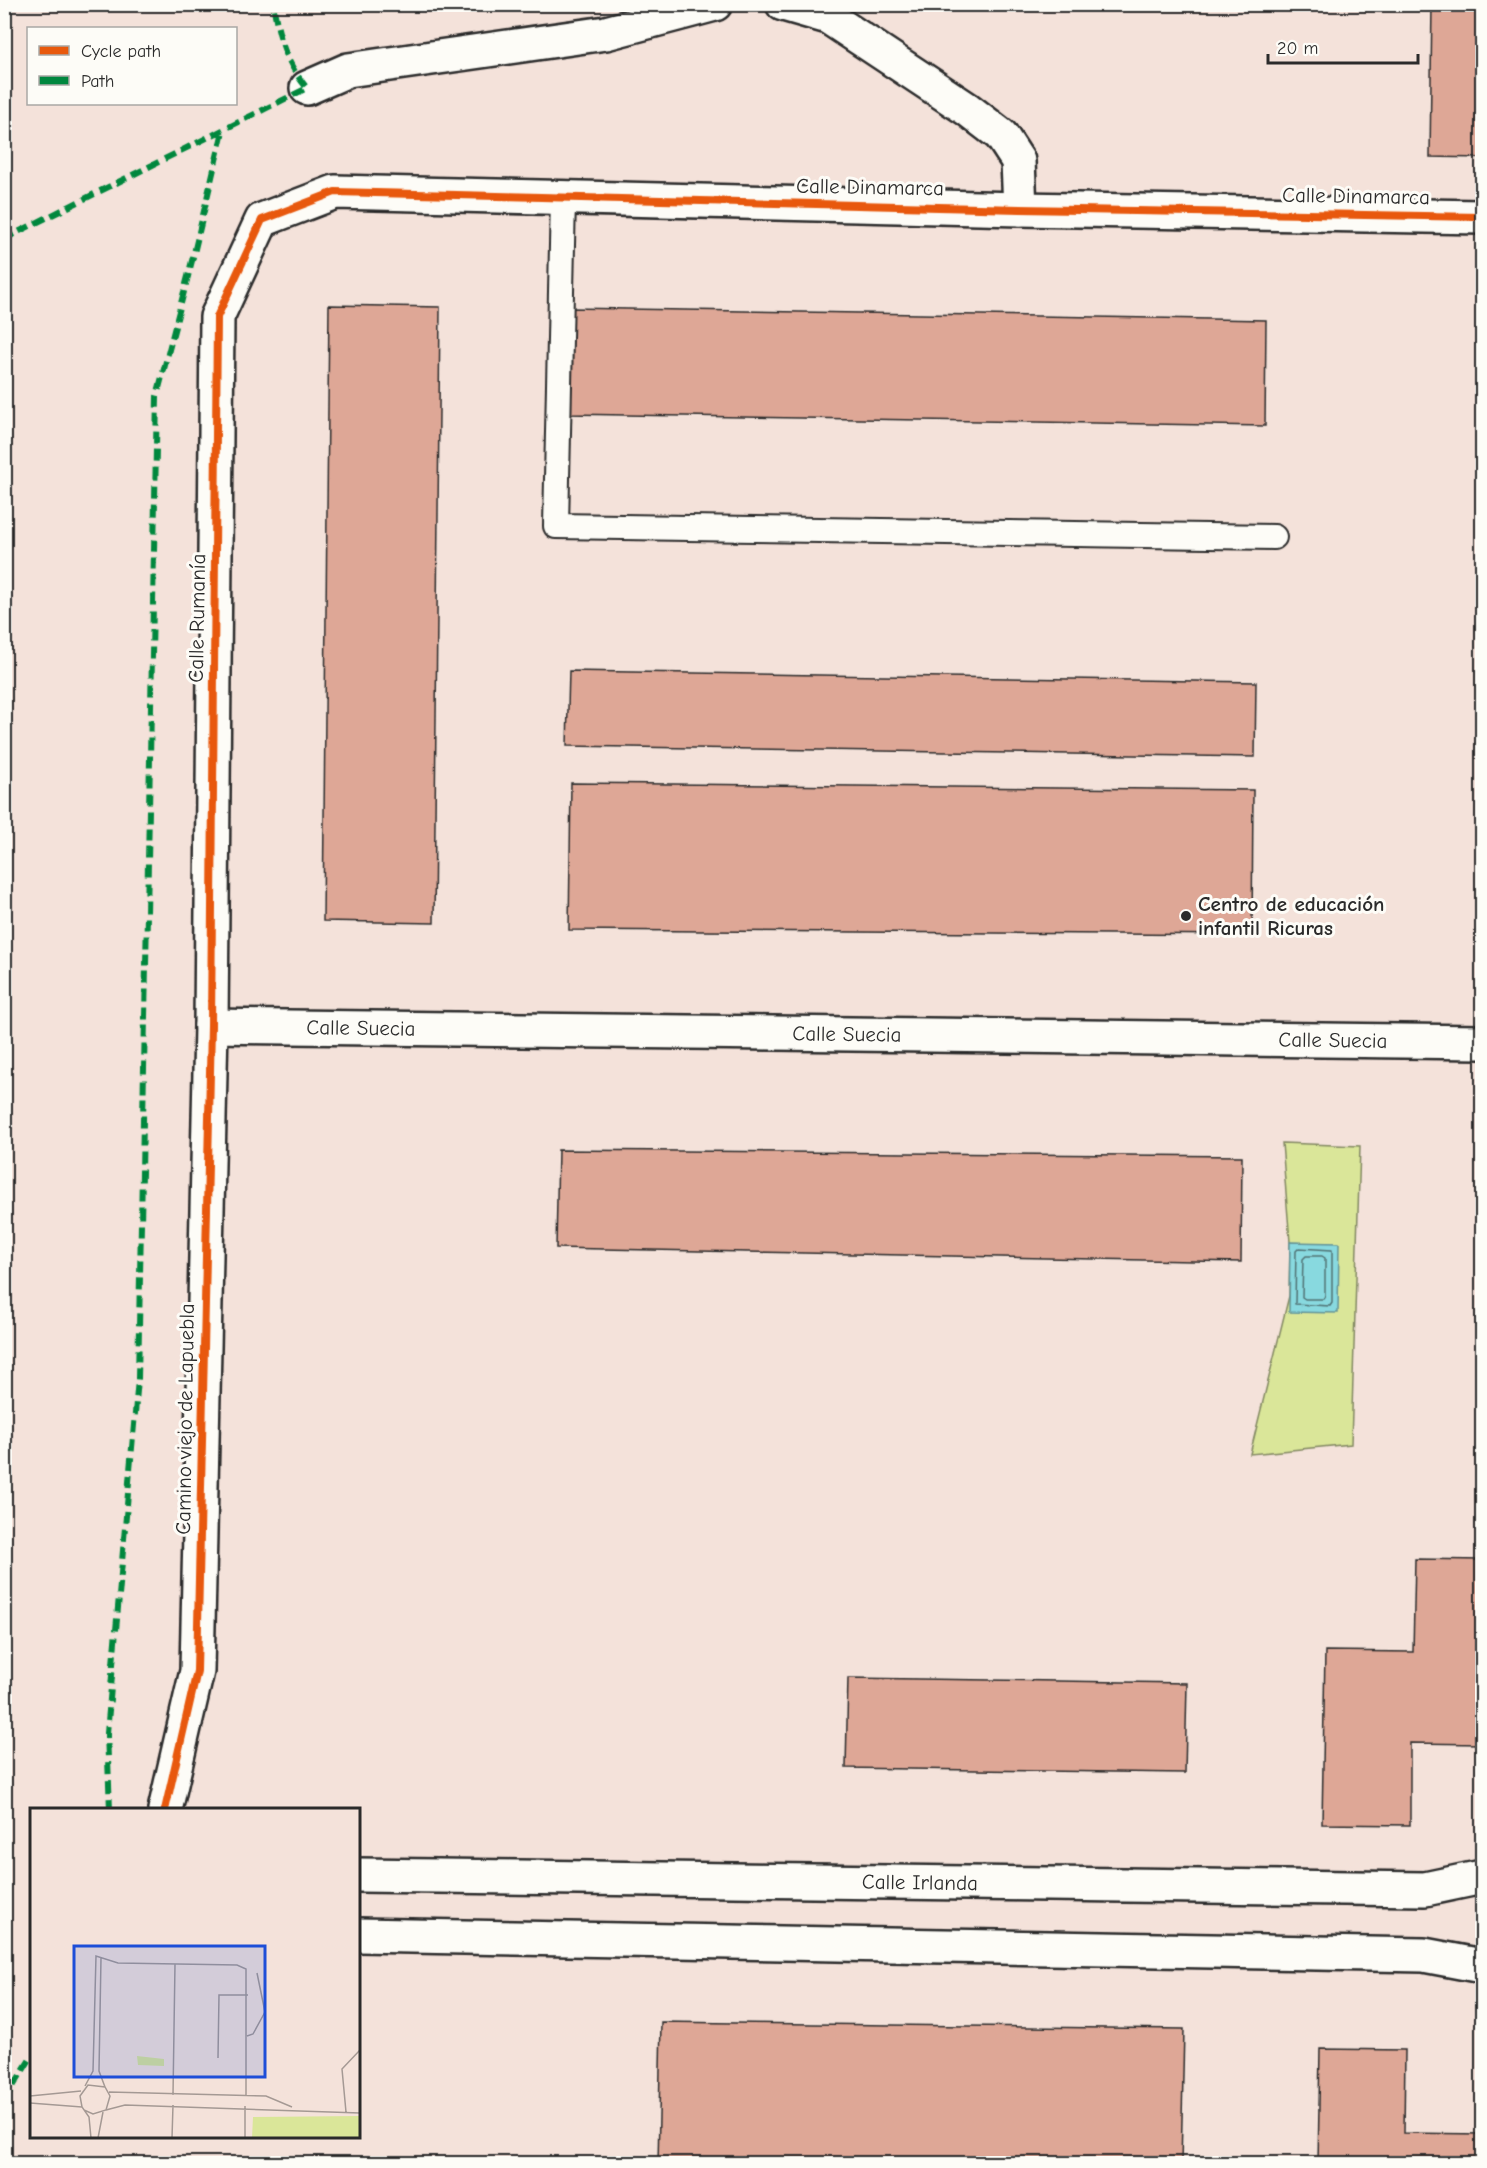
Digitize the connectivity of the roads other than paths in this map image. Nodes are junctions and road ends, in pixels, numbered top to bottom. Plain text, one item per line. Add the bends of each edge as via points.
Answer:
1 (715, 4) edge
2 (783, 4) edge
3 (307, 88) dead end
4 (563, 198) junction
5 (1020, 209) junction
6 (1482, 217) edge
7 (261, 220) joint
8 (1274, 537) dead end
9 (211, 1026) junction
10 (1482, 1042) edge
11 (165, 1808) edge
12 (360, 1875) edge
13 (1482, 1877) edge
14 (360, 1935) edge
15 (1482, 1966) edge

1 - 3 street via 606,33 348,70
2 - 5 street via 828,17 1001,135 1018,161
4 - 5 street, Calle Dinamarca
4 - 7 street, Calle Dinamarca via 335,192
4 - 8 lane via 556,526
5 - 6 street, Calle Dinamarca
7 - 9 street, Calle Rumanía via 217,317
9 - 10 street, Calle Suecia
9 - 11 street, Camino viejo de Lapuebla via 197,1671
12 - 13 street, Calle Irlanda via 1425,1889
14 - 15 street via 1424,1955

